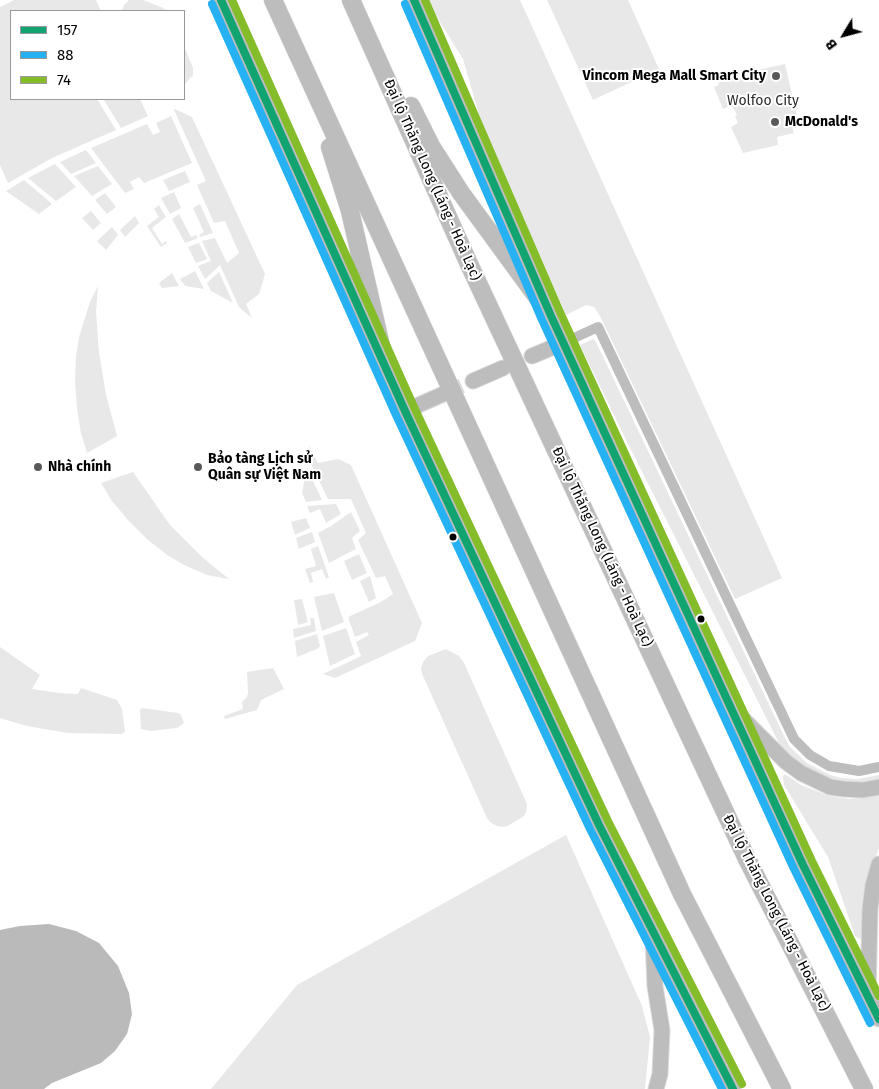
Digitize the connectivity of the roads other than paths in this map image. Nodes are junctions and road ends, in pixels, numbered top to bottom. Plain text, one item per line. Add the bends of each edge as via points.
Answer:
1 (221, 0) edge
2 (268, 0) edge
3 (273, 0) edge
4 (351, 0) edge
5 (362, 0) edge
6 (414, 0) edge
7 (550, 316) junction
8 (563, 343) junction
9 (532, 356) dead end
10 (503, 368) dead end
11 (387, 372) junction
12 (473, 381) tunnel mouth
13 (448, 392) tunnel mouth
14 (405, 411) junction
15 (732, 708) junction
16 (879, 767) edge
17 (879, 787) edge
18 (879, 864) edge
19 (653, 934) junction
20 (868, 999) junction
21 (879, 1019) edge
22 (656, 1089) edge
23 (733, 1089) edge
24 (782, 1089) edge
25 (864, 1089) edge

1 - 11 main road
2 - 11 highway via 283,47 328,140 350,211
3 - 24 highway via 682,894
4 - 25 highway, Đại lộ Thăng Long (Láng - Hoà Lạc) via 469,264 747,859
5 - 7 highway via 431,146 486,229
6 - 7 main road
7 - 8 main road
8 - 9 main road
8 - 15 main road
8 - 16 street via 598,327 794,739 810,755 829,766 859,770
10 - 12 main road
11 - 14 main road
13 - 14 main road
14 - 19 main road via 599,826
15 - 17 main road via 801,773 830,787 863,790
15 - 20 main road
18 - 20 main road via 870,909
19 - 22 main road via 655,986 662,1030
19 - 23 main road
20 - 21 main road

